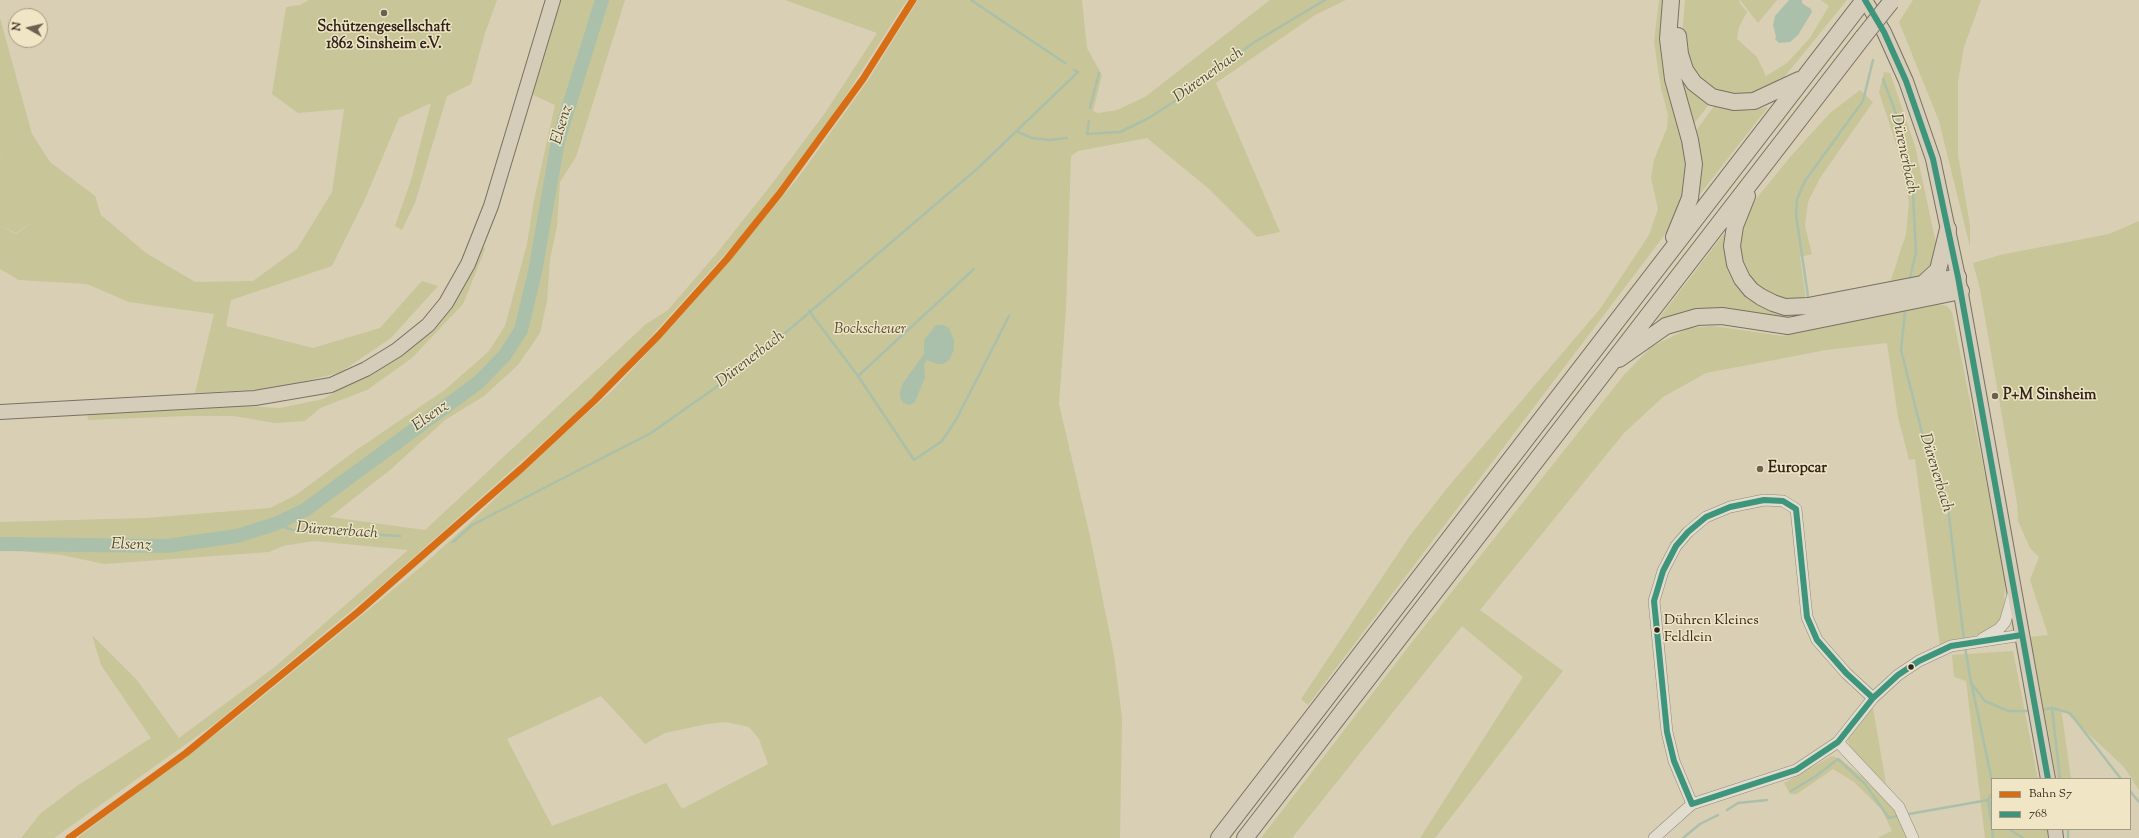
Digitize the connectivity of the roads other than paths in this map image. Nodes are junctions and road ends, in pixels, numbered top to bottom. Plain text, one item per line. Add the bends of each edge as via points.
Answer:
1 (553, 0) edge
2 (1671, 0) edge
3 (1681, 0) edge
4 (1864, 0) edge
5 (1891, 1) edge
6 (1804, 78) junction
7 (1753, 179) junction
8 (1948, 229) junction
9 (1663, 262) junction
10 (1925, 282) junction
11 (1960, 284) junction
12 (1826, 311) junction
13 (1809, 314) junction
14 (1607, 368) junction
15 (0, 412) edge
16 (2014, 590) junction
17 (2022, 635) junction
18 (1973, 643) junction
19 (1873, 698) junction
20 (1838, 742) junction
21 (2048, 778) edge
22 (1692, 804) junction
23 (1220, 838) edge
24 (1245, 838) edge
25 (1654, 838) edge
26 (1913, 838) edge

1 - 15 main road via 491,206 468,264 446,303 428,325 398,350 366,369 331,385 255,398
2 - 9 highway via 1668,22 1672,79 1689,135 1694,164 1690,198
3 - 6 highway via 1678,39 1685,70 1694,83 1716,98 1734,102 1754,101
4 - 6 highway
4 - 8 main road via 1895,54 1916,106 1933,159
5 - 7 highway, bridge
6 - 9 highway
7 - 13 highway via 1735,226 1732,246 1735,264 1742,279 1761,297
7 - 14 highway
8 - 10 highway via 1938,270
8 - 11 main road
9 - 23 highway
10 - 11 highway
10 - 12 highway
11 - 12 highway
11 - 16 main road
12 - 13 highway
13 - 14 highway via 1776,325 1709,316 1678,321 1651,336
14 - 24 highway
16 - 17 main road
16 - 18 street via 2005,622 1999,629
17 - 18 street
17 - 21 main road
18 - 19 street via 1951,646 1919,661 1898,675
19 - 20 street
19 - 22 street via 1816,640 1807,617 1796,509 1783,501 1764,500 1730,507 1706,517 1676,546 1662,571 1654,602 1667,732 1674,761
20 - 22 street via 1796,770
20 - 26 street via 1899,807
22 - 25 street

